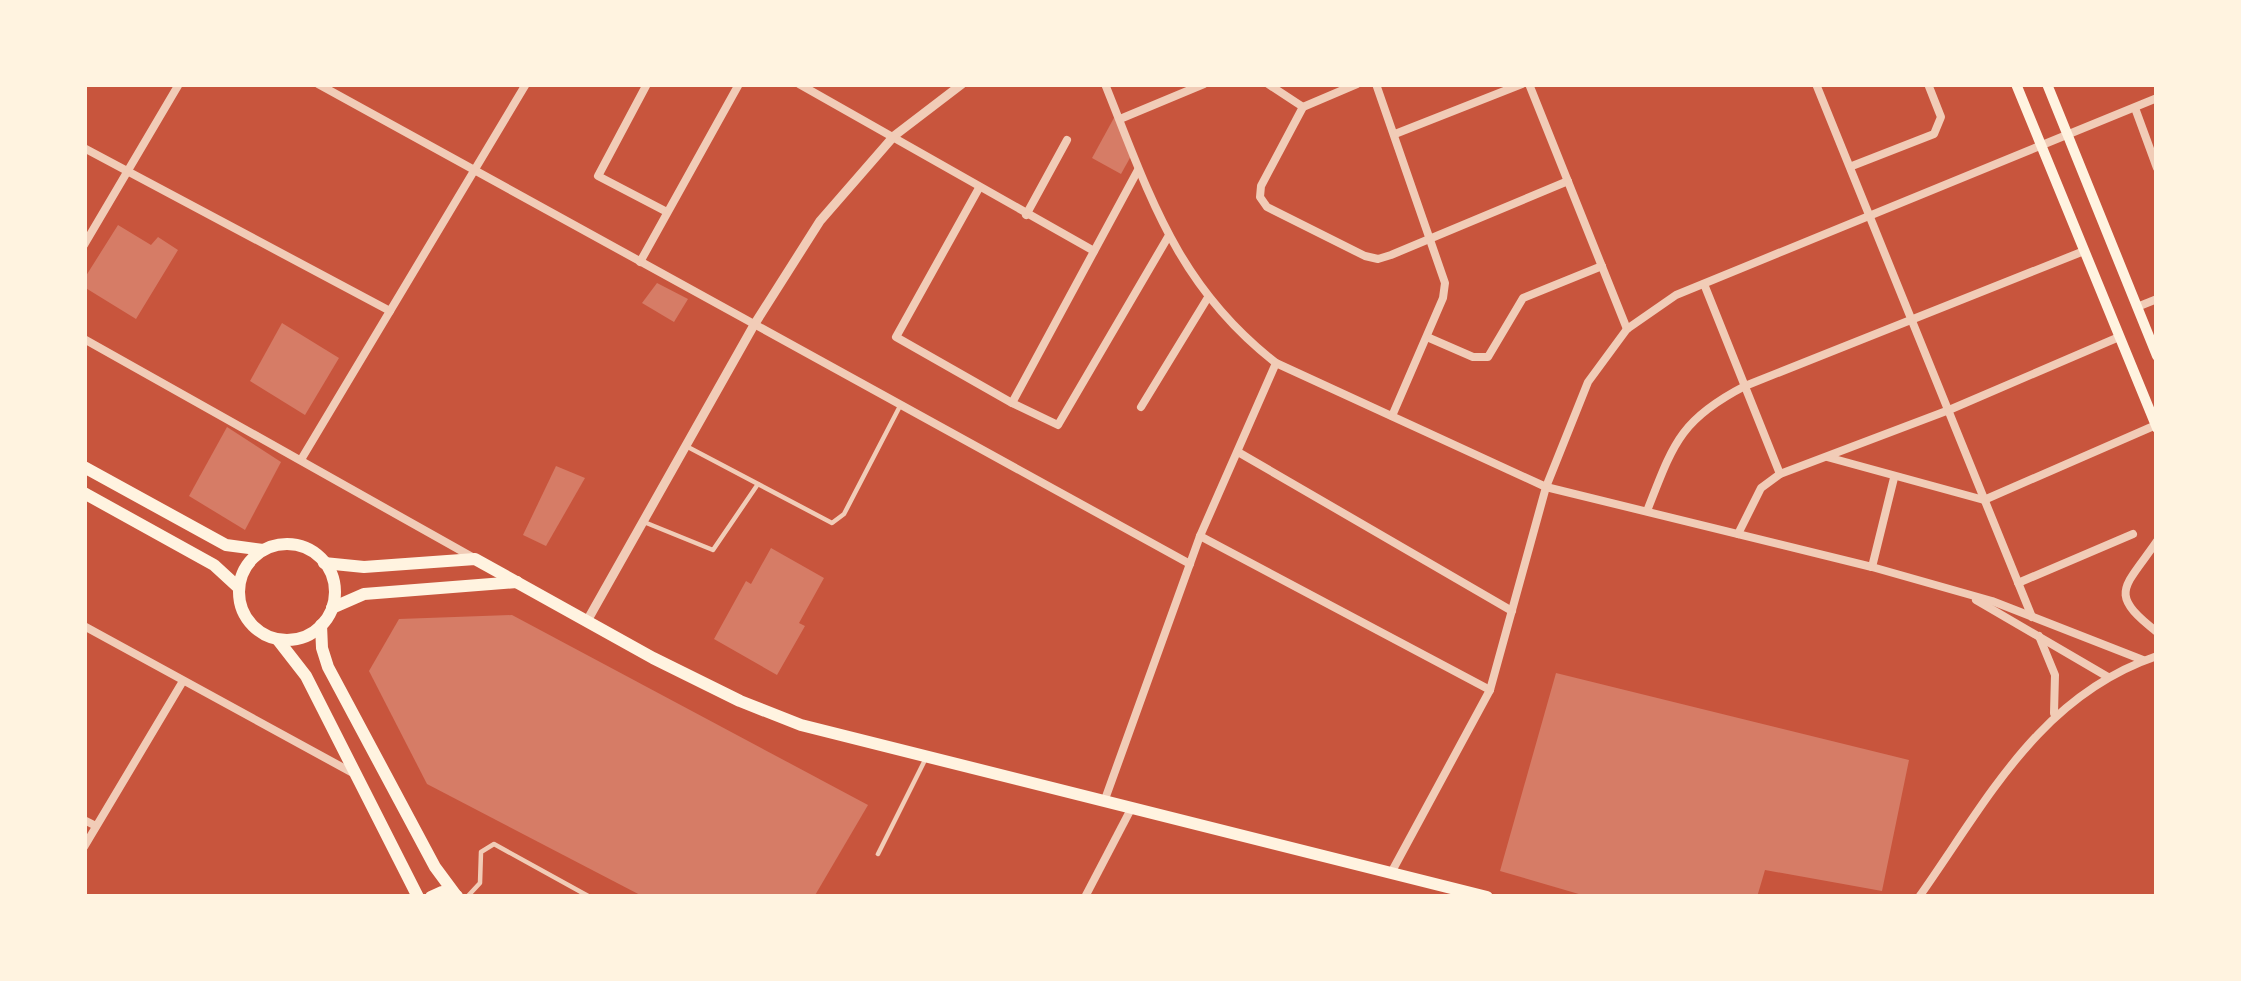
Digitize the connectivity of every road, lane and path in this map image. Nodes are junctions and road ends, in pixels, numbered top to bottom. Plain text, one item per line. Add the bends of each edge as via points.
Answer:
1 (179, 84) edge
2 (318, 84) edge
3 (526, 84) edge
4 (647, 84) edge
5 (739, 84) edge
6 (799, 84) edge
7 (962, 84) edge
8 (1105, 84) edge
9 (1204, 84) edge
10 (1268, 84) edge
11 (1357, 84) edge
12 (1376, 84) edge
13 (1526, 84) edge
14 (1816, 84) edge
15 (1928, 84) edge
16 (2016, 84) edge
17 (2047, 84) edge
18 (2157, 98) edge
19 (1303, 107) junction
20 (2134, 107) junction
21 (1120, 119) junction
22 (1395, 134) junction
23 (2068, 134) junction
24 (894, 136) junction
25 (1067, 140) dead end
26 (2041, 145) junction
27 (84, 148) edge
28 (1851, 166) junction
29 (2157, 168) edge
30 (1139, 169) junction
31 (474, 170) junction
32 (128, 172) junction
33 (1568, 181) junction
34 (979, 188) junction
35 (667, 212) junction
36 (1871, 214) junction
37 (1026, 215) junction
38 (1168, 237) junction
39 (1432, 237) junction
40 (84, 245) edge
41 (1094, 251) junction
42 (2084, 251) junction
43 (640, 262) junction
44 (1602, 266) junction
45 (1704, 284) junction
46 (1207, 299) junction
47 (2157, 299) edge
48 (2137, 307) junction
49 (390, 311) junction
50 (1915, 321) junction
51 (754, 326) junction
52 (1627, 329) junction
53 (1427, 337) junction
54 (2120, 337) junction
55 (84, 339) edge
56 (2157, 356) edge
57 (1276, 363) junction
58 (1745, 386) junction
59 (1012, 403) junction
60 (900, 405) junction
61 (1141, 407) dead end
62 (1949, 410) junction
63 (1392, 416) junction
64 (2156, 427) edge
65 (686, 446) junction
66 (1238, 452) junction
67 (1826, 456) junction
68 (302, 458) junction
69 (84, 467) edge
70 (1780, 474) junction
71 (1894, 478) junction
72 (758, 484) junction
73 (1546, 487) junction
74 (84, 493) edge
75 (1984, 500) junction
76 (1647, 511) junction
77 (644, 522) junction
78 (1738, 534) junction
79 (2133, 534) dead end
80 (1200, 536) junction
81 (2157, 542) edge
82 (264, 550) junction
83 (475, 559) junction
84 (325, 562) junction
85 (1190, 564) junction
86 (1872, 567) junction
87 (517, 582) junction
88 (2018, 583) junction
89 (239, 588) junction
90 (1970, 596) junction
91 (332, 608) junction
92 (1512, 611) junction
93 (2032, 617) junction
94 (587, 621) junction
95 (321, 625) junction
96 (84, 626) edge
97 (2157, 632) edge
98 (2038, 634) junction
99 (277, 639) junction
100 (2157, 656) edge
101 (2144, 660) junction
102 (2109, 678) junction
103 (183, 681) junction
104 (1490, 690) junction
105 (2054, 716) junction
106 (926, 758) junction
107 (355, 774) junction
108 (1104, 802) junction
109 (1131, 809) junction
110 (84, 820) edge
111 (96, 826) junction
112 (84, 848) edge
113 (878, 854) dead end
114 (1391, 873) junction
115 (460, 896) edge
116 (418, 897) edge
117 (431, 897) edge
118 (590, 897) edge
119 (1085, 897) edge
120 (1487, 897) edge
121 (1919, 897) edge

1 - 32 street
2 - 31 street
3 - 31 street
4 - 35 street via 598,176
5 - 35 street
6 - 24 street
7 - 24 street
8 - 21 street
9 - 21 street
10 - 19 street
11 - 19 street
12 - 22 street
13 - 22 street
13 - 33 street
14 - 28 street
15 - 28 street via 1941,117 1934,134
16 - 26 main road
17 - 23 main road
18 - 20 street
19 - 39 street via 1261,186 1267,207 1371,258
20 - 23 street
20 - 29 street
21 - 30 street
22 - 39 street
23 - 26 street
23 - 48 main road
24 - 34 street
24 - 51 street via 820,221
25 - 37 street
26 - 36 street
26 - 42 main road
27 - 32 street
28 - 36 street
30 - 38 street
30 - 41 street
31 - 43 street
31 - 49 street
32 - 40 street
32 - 49 street
33 - 39 street
33 - 44 street
34 - 37 street
34 - 59 street via 896,337
35 - 43 street
36 - 45 street
36 - 50 street
37 - 41 street
38 - 46 street
38 - 59 street via 1063,422
39 - 53 street via 1445,290
41 - 59 street
42 - 50 street
42 - 54 main road
43 - 51 street
44 - 52 street
44 - 53 street via 1523,298 1488,357
45 - 52 street
45 - 58 street
46 - 57 street
46 - 61 street
47 - 48 street
48 - 56 main road
49 - 68 street
50 - 58 street
50 - 62 street
51 - 60 street
51 - 65 street
52 - 73 street via 1588,382
53 - 63 street
54 - 62 street
54 - 64 main road
55 - 68 street
57 - 63 street
57 - 66 street
58 - 70 street
58 - 76 street via 1686,428
60 - 72 lane via 840,520 826,521
60 - 85 street
62 - 67 street
62 - 75 street
63 - 73 street
64 - 75 street
65 - 72 lane
65 - 77 street
66 - 80 street
66 - 92 street
67 - 70 street
67 - 71 street
68 - 83 street
69 - 82 highway via 226,544
70 - 78 street via 1761,488
71 - 75 street
71 - 86 street
72 - 77 lane via 712,550
73 - 76 street
73 - 92 street
74 - 89 highway via 214,565
75 - 88 street
76 - 78 street
77 - 94 street
78 - 86 street
79 - 88 street
80 - 85 street
80 - 104 street
81 - 97 street via 2124,599
82 - 84 highway via 292,544
82 - 89 highway
83 - 84 highway
83 - 87 highway
84 - 91 highway
85 - 108 street
86 - 90 street
87 - 91 highway via 364,594
87 - 94 highway
88 - 93 street
89 - 99 highway via 246,617
90 - 93 street
90 - 98 street
91 - 95 highway
92 - 104 street
93 - 101 street
94 - 106 highway via 770,714
95 - 99 highway
95 - 115 highway via 328,667 435,866
96 - 103 street
98 - 102 street
98 - 105 street via 2055,675
99 - 107 highway via 306,676
100 - 101 street
101 - 102 street
102 - 105 street
103 - 107 street
103 - 111 street
104 - 114 street
105 - 121 street
106 - 108 highway
106 - 113 lane
107 - 116 highway
108 - 109 highway
109 - 114 highway
109 - 119 street
110 - 111 street
111 - 112 street
114 - 120 highway
115 - 117 highway
115 - 118 lane via 480,883 481,852 494,844

